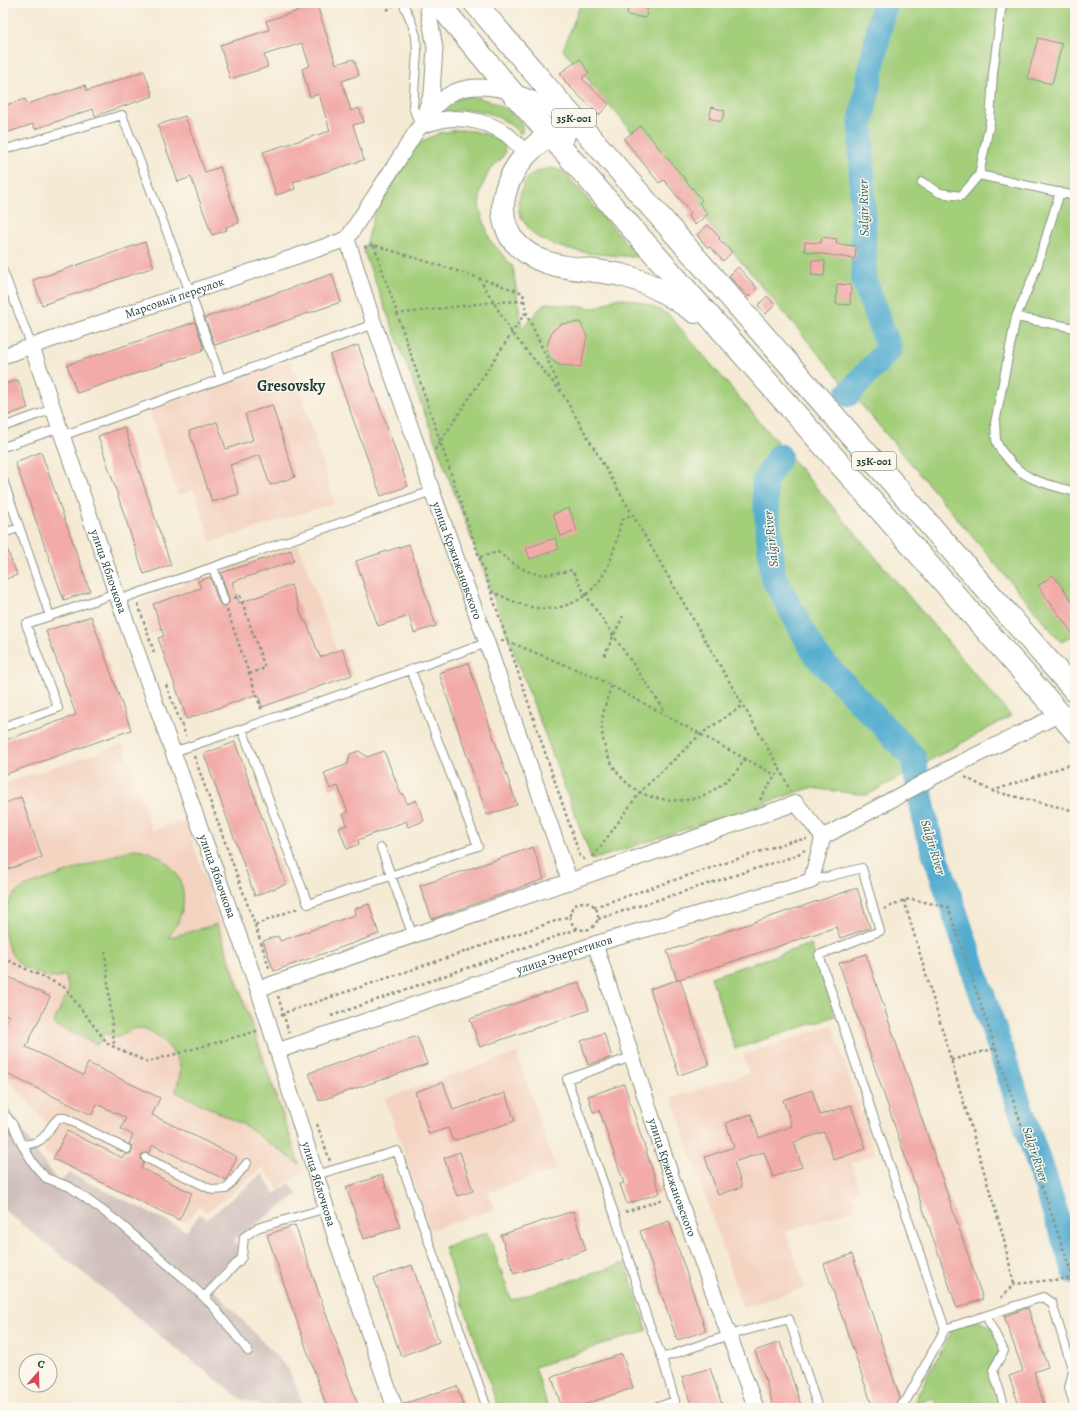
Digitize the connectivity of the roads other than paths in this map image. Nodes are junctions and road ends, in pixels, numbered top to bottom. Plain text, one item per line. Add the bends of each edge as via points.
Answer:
1 (403, 3) edge
2 (427, 3) edge
3 (438, 3) edge
4 (475, 3) edge
5 (1002, 3) edge
6 (511, 91) junction
7 (420, 126) junction
8 (550, 135) junction
9 (3, 150) edge
10 (591, 150) junction
11 (526, 154) junction
12 (979, 176) junction
13 (922, 182) dead end
14 (1060, 192) junction
15 (1075, 196) edge
16 (673, 232) junction
17 (348, 244) junction
18 (3, 271) edge
19 (190, 292) junction
20 (1016, 317) junction
21 (374, 324) junction
22 (1075, 328) edge
23 (722, 331) junction
24 (32, 347) junction
25 (3, 356) edge
26 (221, 379) junction
27 (53, 409) junction
28 (3, 427) edge
29 (61, 432) junction
30 (3, 447) edge
31 (3, 480) edge
32 (432, 491) junction
33 (1075, 492) edge
34 (19, 528) junction
35 (3, 533) edge
36 (213, 567) junction
37 (117, 597) junction
38 (224, 601) road end
39 (50, 616) junction
40 (487, 643) junction
41 (411, 670) junction
42 (1075, 691) edge
43 (1060, 714) junction
44 (3, 727) edge
45 (242, 729) junction
46 (1075, 731) edge
47 (171, 747) junction
48 (823, 837) junction
49 (381, 848) dead end
50 (391, 876) junction
51 (811, 881) junction
52 (570, 882) junction
53 (413, 936) junction
54 (595, 944) junction
55 (258, 989) junction
56 (277, 1051) junction
57 (632, 1057) junction
58 (3, 1112) edge
59 (22, 1145) junction
60 (127, 1149) dead end
61 (146, 1158) dead end
62 (247, 1163) dead end
63 (316, 1175) junction
64 (327, 1208) junction
65 (204, 1297) junction
66 (986, 1316) junction
67 (945, 1329) junction
68 (729, 1335) junction
69 (248, 1350) dead end
70 (662, 1358) junction
71 (676, 1405) edge
72 (395, 1408) edge
73 (487, 1408) edge
74 (655, 1408) edge
75 (756, 1408) edge
76 (818, 1408) edge
77 (899, 1408) edge
78 (1005, 1408) edge
79 (1075, 1408) edge

1 - 7 lane via 416,36 412,107
2 - 7 street via 435,48 434,75 432,93
3 - 6 main road, 35К-001
4 - 16 main road, 35К-001
5 - 12 lane via 992,73 990,122
6 - 7 street via 472,88 454,92 440,102
6 - 8 main road, 35К-001
6 - 10 street via 546,106 557,114
7 - 11 street via 447,119 468,120 488,125 506,134
7 - 17 street
8 - 10 main road via 568,135
8 - 11 main road
8 - 23 main road, 35К-001
9 - 19 lane via 122,115
10 - 16 main road
11 - 23 main road via 512,175 503,203 503,219 511,239 522,250 558,267 604,272 646,283 675,298
12 - 13 lane via 962,196 940,193
12 - 14 lane
14 - 15 lane
14 - 20 lane via 1037,267
16 - 42 main road, 35К-001
17 - 19 street, Марсовый переулок
17 - 21 street, улица Кржижановского
18 - 24 lane
19 - 24 street, Марсовый переулок
19 - 26 lane
20 - 22 lane
20 - 33 lane via 996,423 996,440 1013,466 1025,476
21 - 26 lane
21 - 32 street, улица Кржижановского
23 - 43 main road, 35К-001
24 - 25 street, Марсовый переулок
24 - 27 street, улица Яблочкова
26 - 29 lane
27 - 28 lane
27 - 29 street, улица Яблочкова
29 - 30 lane
29 - 37 street, улица Яблочкова
31 - 34 lane
32 - 36 lane
32 - 40 street, улица Кржижановского
34 - 35 lane
34 - 39 lane
36 - 37 lane via 135,594
36 - 38 lane
37 - 39 lane
37 - 47 street, улица Яблочкова
39 - 44 lane via 26,624 58,708
40 - 41 lane
40 - 52 street, улица Кржижановского
41 - 45 lane
41 - 50 lane via 478,846
43 - 46 main road, 35К-001
43 - 48 street via 950,768
45 - 47 lane via 190,746
45 - 50 lane via 308,904
47 - 55 street, улица Яблочкова
48 - 51 street
48 - 52 street via 796,803
49 - 50 lane
50 - 53 lane
51 - 54 street, улица Энергетиков
51 - 67 lane via 862,868 880,931 819,955
52 - 53 street
53 - 55 street
54 - 56 street, улица Энергетиков
54 - 57 street, улица Кржижановского
55 - 56 street, улица Яблочкова
56 - 63 street, улица Яблочкова
57 - 68 street, улица Кржижановского via 677,1194
57 - 70 lane via 567,1079
58 - 59 lane via 13,1125
59 - 60 lane via 34,1144 45,1137 59,1118 65,1118
59 - 65 lane via 46,1178 70,1188 117,1221
61 - 62 lane via 213,1190 226,1189
63 - 64 street, улица Яблочкова
63 - 73 lane via 397,1151
64 - 65 lane via 257,1228 244,1237 242,1257
64 - 72 street, улица Яблочкова
65 - 69 lane
66 - 67 lane
66 - 78 lane via 1004,1351 993,1370
66 - 79 lane via 1043,1297 1052,1303 1073,1371 1069,1388
67 - 77 lane via 907,1399
68 - 70 lane
68 - 75 street, улица Кржижановского
68 - 76 lane via 789,1319
70 - 71 lane
71 - 74 lane

